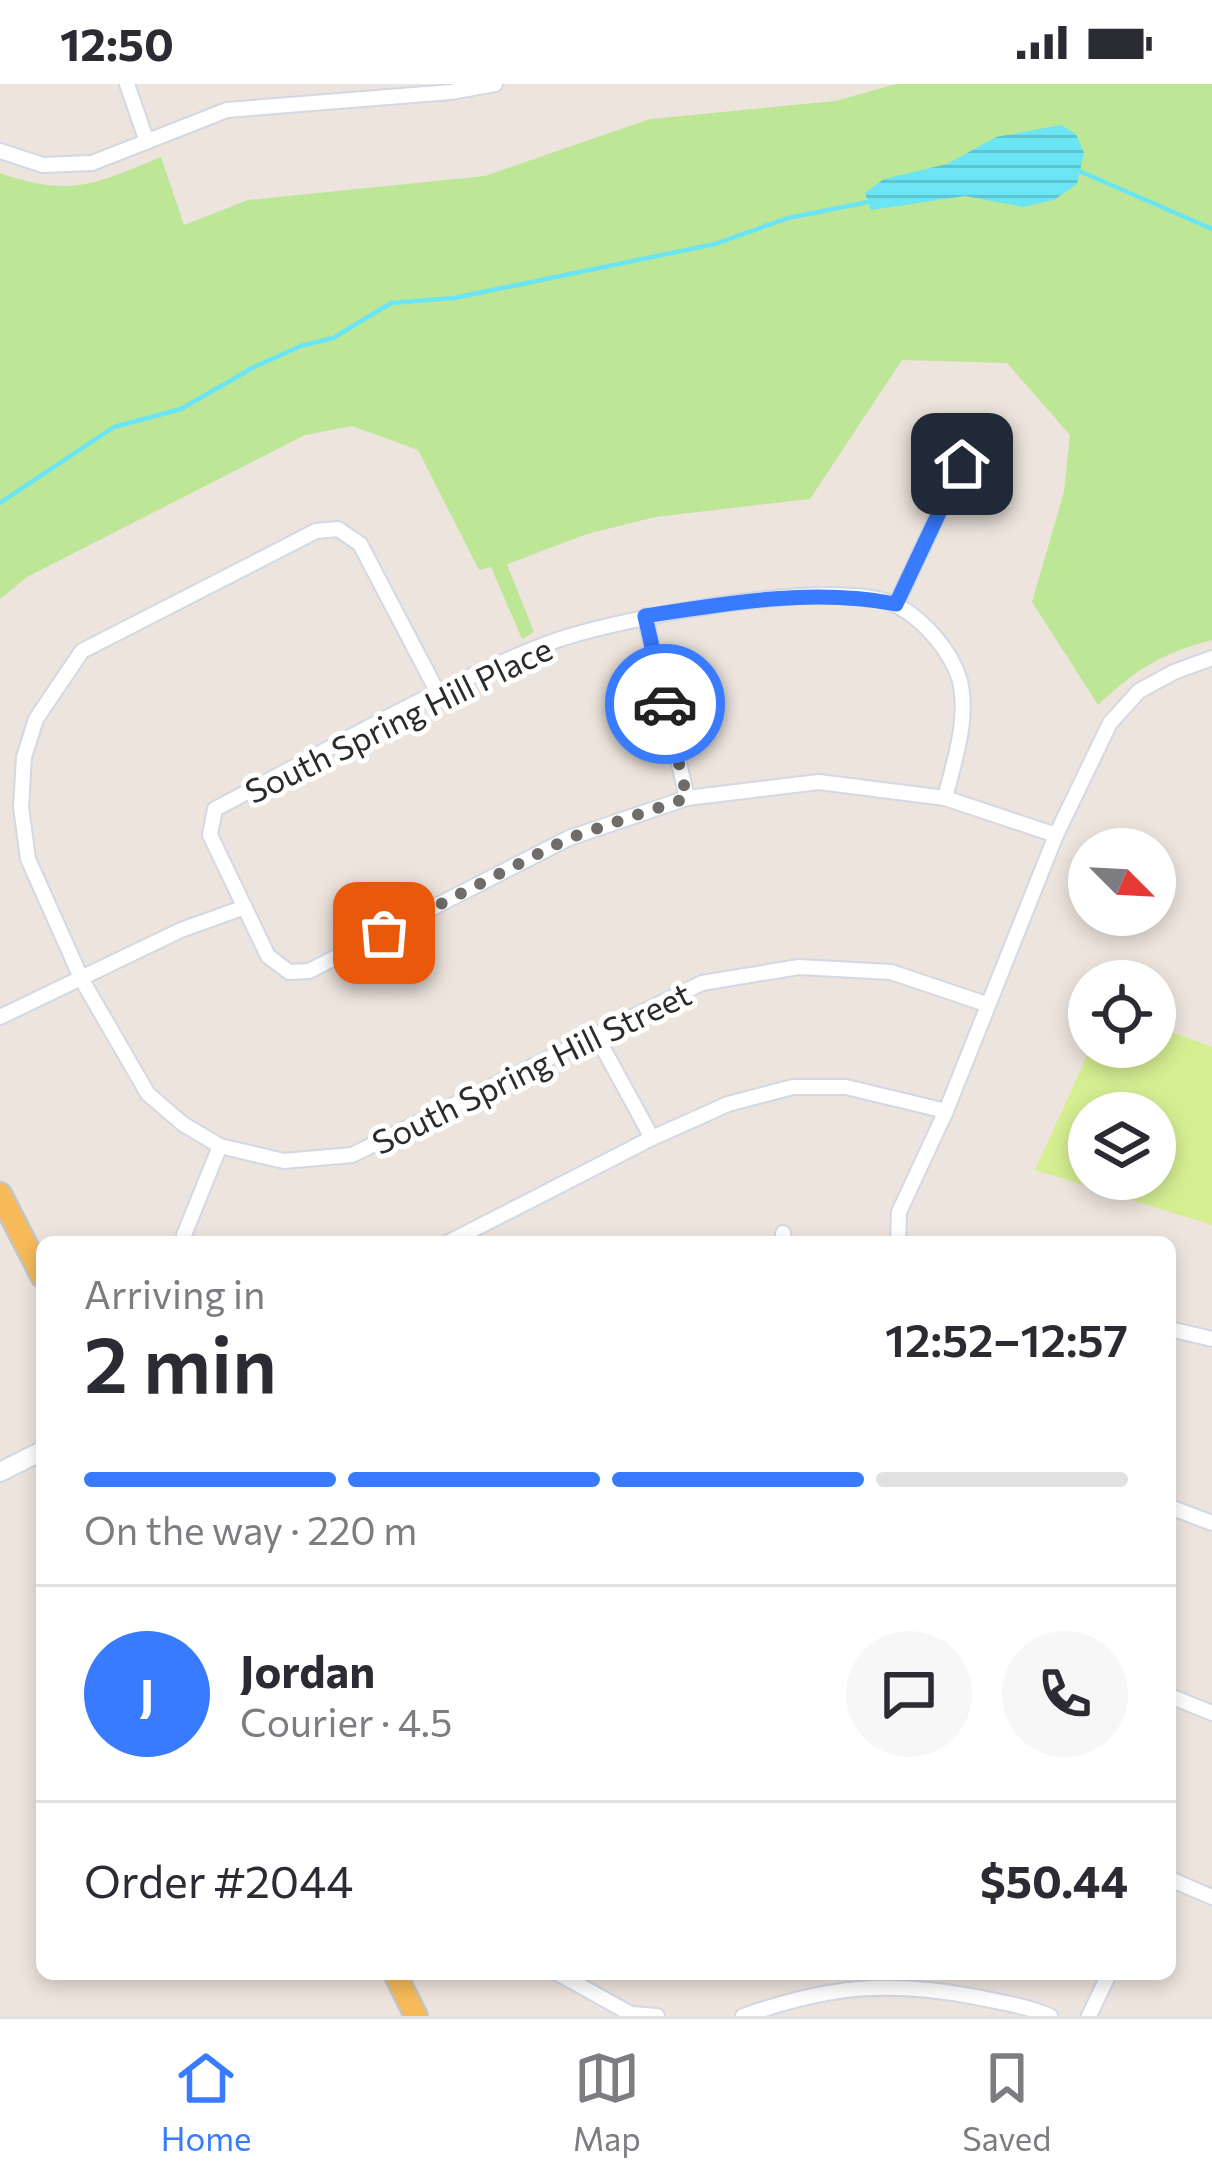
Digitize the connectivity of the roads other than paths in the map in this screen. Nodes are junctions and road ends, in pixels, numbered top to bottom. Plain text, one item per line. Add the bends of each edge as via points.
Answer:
1 (127, 84) edge
2 (495, 84) edge
3 (322, 92) edge
4 (147, 142) junction
5 (0, 151) edge
6 (962, 464) dead end
7 (896, 604) junction
8 (645, 616) junction
9 (1212, 658) edge
10 (438, 693) junction
11 (687, 798) junction
12 (946, 798) junction
13 (1056, 835) junction
14 (245, 907) junction
15 (82, 980) junction
16 (986, 1004) junction
17 (0, 1017) edge
18 (597, 1037) junction
19 (946, 1111) junction
20 (652, 1138) junction
21 (220, 1146) junction
22 (0, 1194) edge
23 (184, 1235) dead end
24 (461, 1236) edge
25 (898, 1236) edge
26 (36, 1264) edge
27 (1176, 1331) edge
28 (1212, 1340) edge
29 (36, 1454) edge
30 (0, 1472) edge
31 (1176, 1509) edge
32 (1212, 1523) edge
33 (1176, 1698) edge
34 (1212, 1713) edge
35 (1176, 1882) edge
36 (1212, 1897) edge
37 (398, 1980) edge
38 (570, 1980) edge
39 (1106, 1980) edge
40 (631, 2015) edge
41 (416, 2016) edge
42 (657, 2016) edge
43 (743, 2016) edge
44 (1050, 2016) edge
45 (1089, 2016) edge

1 - 4 street
2 - 3 street
3 - 4 street via 227,110
4 - 5 street via 92,164 43,165
6 - 7 street
7 - 8 street, South Spring Hill Place via 741,601
7 - 12 street via 935,635 960,681 961,730
8 - 10 street, South Spring Hill Place via 550,642
8 - 11 street
9 - 13 street via 1139,691 1110,723
10 - 14 street, South Spring Hill Place via 215,809 210,835
10 - 15 street, South Spring Hill Street via 360,544 338,529 316,531 82,651 36,719 21,807 28,859
11 - 12 street via 819,782
11 - 14 street via 569,838 309,971 289,972 268,956
12 - 13 street
13 - 16 street
14 - 15 street
15 - 17 street
15 - 21 street, South Spring Hill Street via 148,1094
16 - 18 street, South Spring Hill Street via 891,972 799,968 702,983
16 - 19 street
18 - 20 street
18 - 21 street, South Spring Hill Street via 352,1155 284,1161
19 - 20 street via 847,1087 793,1088 728,1104
19 - 25 street via 899,1212
20 - 24 street
21 - 23 street
22 - 26 main road
27 - 28 street
29 - 30 main road
31 - 32 street
33 - 34 street
35 - 36 street
37 - 41 main road
38 - 40 street
39 - 45 street
40 - 42 street
43 - 44 street via 856,1988 918,1986

